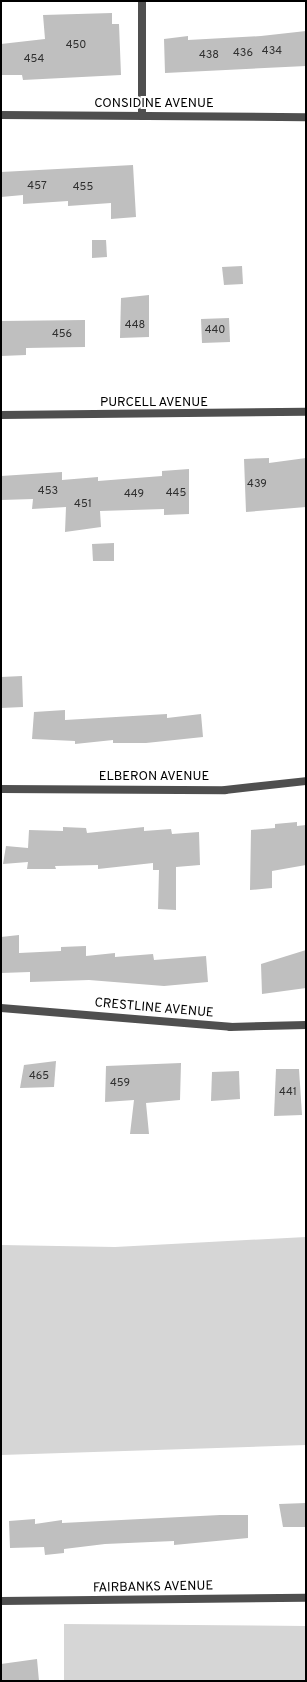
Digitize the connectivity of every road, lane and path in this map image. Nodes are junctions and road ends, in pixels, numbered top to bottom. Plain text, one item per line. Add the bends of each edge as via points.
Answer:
1 (142, 1) edge
2 (1, 115) edge
3 (142, 116) junction
4 (306, 117) edge
5 (306, 412) edge
6 (1, 414) edge
7 (306, 781) edge
8 (1, 789) edge
9 (1, 1008) edge
10 (306, 1025) edge
11 (306, 1598) edge
12 (1, 1601) edge

1 - 3 street
2 - 3 street, CONSIDINE AVENUE
3 - 4 street, CONSIDINE AVENUE
5 - 6 street, PURCELL AVENUE
7 - 8 street, ELBERON AVENUE via 225,790
9 - 10 street, CRESTLINE AVENUE via 230,1027
11 - 12 street, FAIRBANKS AVENUE

